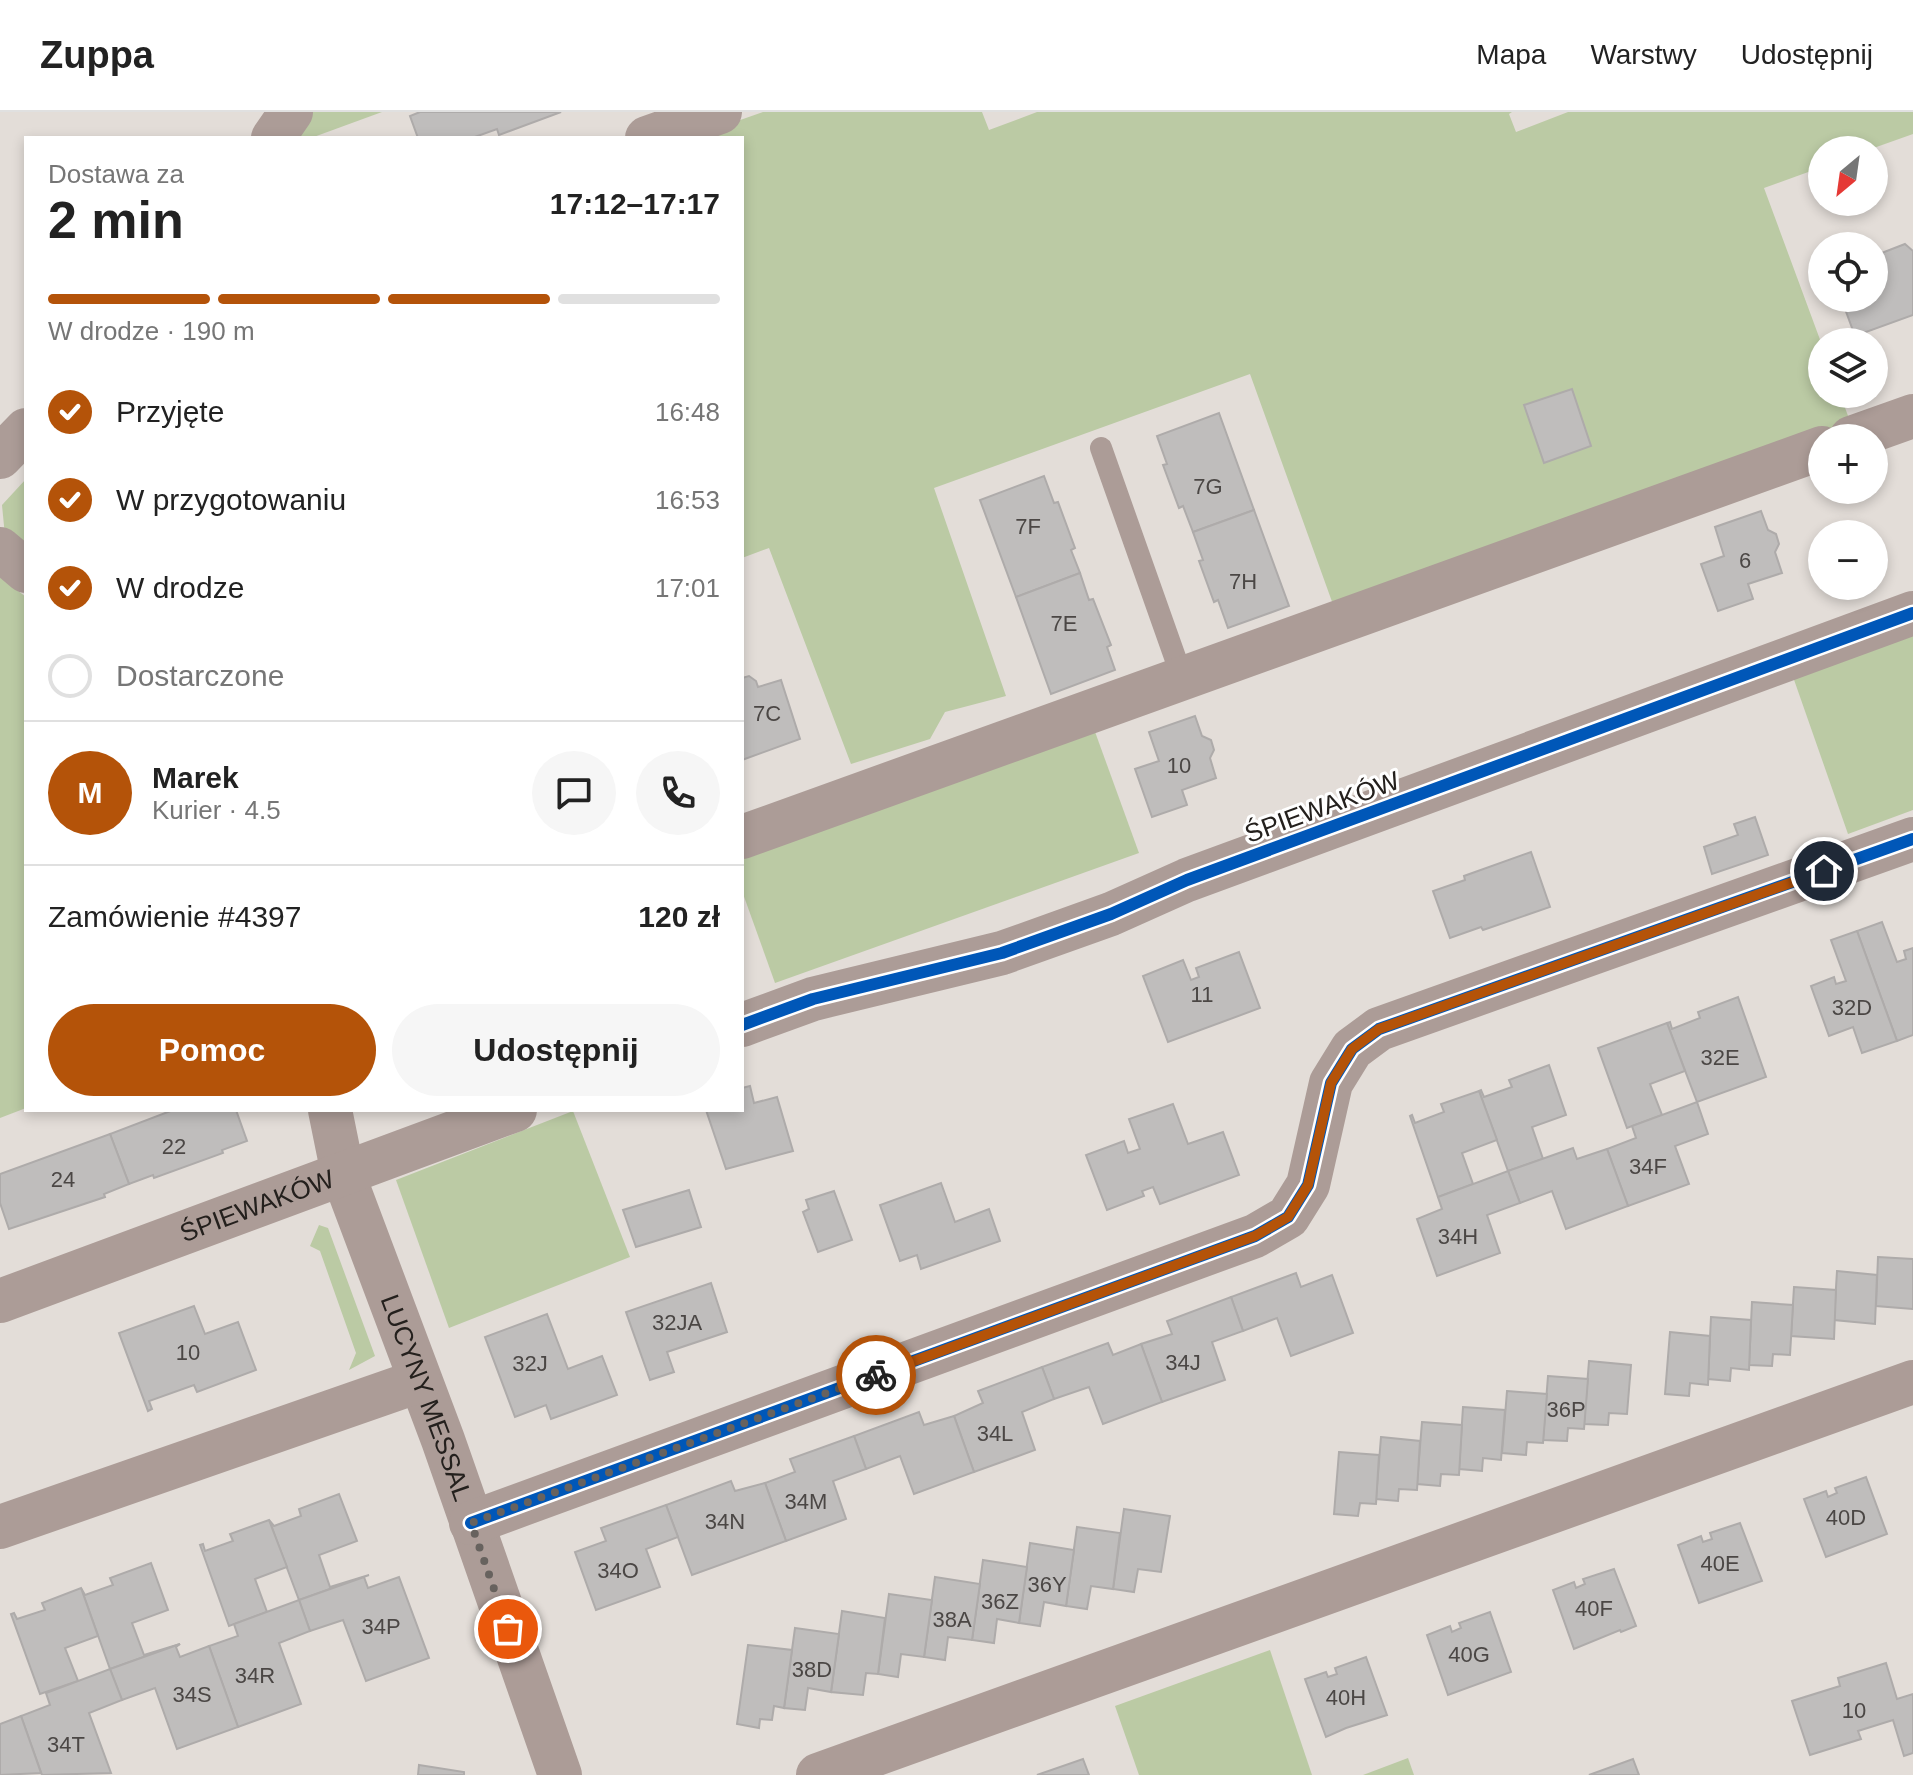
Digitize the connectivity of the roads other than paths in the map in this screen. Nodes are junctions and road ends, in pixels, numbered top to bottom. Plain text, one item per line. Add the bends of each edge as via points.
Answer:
1 (291, 112) edge
2 (720, 112) edge
3 (274, 136) edge
4 (653, 136) edge
5 (1913, 416) edge
6 (1888, 425) edge
7 (24, 432) edge
8 (1101, 448) dead end
9 (1808, 453) edge
10 (0, 457) edge
11 (0, 549) edge
12 (24, 569) edge
13 (1913, 613) edge
14 (1182, 677) junction
15 (744, 836) edge
16 (1913, 839) edge
17 (744, 1024) edge
18 (330, 1112) edge
19 (510, 1112) edge
20 (343, 1174) junction
21 (0, 1301) edge
22 (419, 1381) junction
23 (1913, 1382) edge
24 (471, 1523) junction
25 (0, 1527) edge
26 (560, 1775) edge
27 (818, 1775) edge

1 - 3 street
2 - 4 street
5 - 6 street
7 - 10 street
8 - 14 lane
9 - 14 street
11 - 12 street
13 - 17 street, ŚPIEWAKÓW via 1202,874 1002,953 813,999
14 - 15 street
16 - 24 street via 1379,1029 1352,1049 1331,1083 1308,1185 1288,1217 1255,1236
18 - 20 street, LUCYNY MESSAL
19 - 20 street, ŚPIEWAKÓW
20 - 21 street, ŚPIEWAKÓW
20 - 22 street, LUCYNY MESSAL
22 - 24 street, LUCYNY MESSAL
22 - 25 street
23 - 27 street
24 - 26 street, LUCYNY MESSAL

